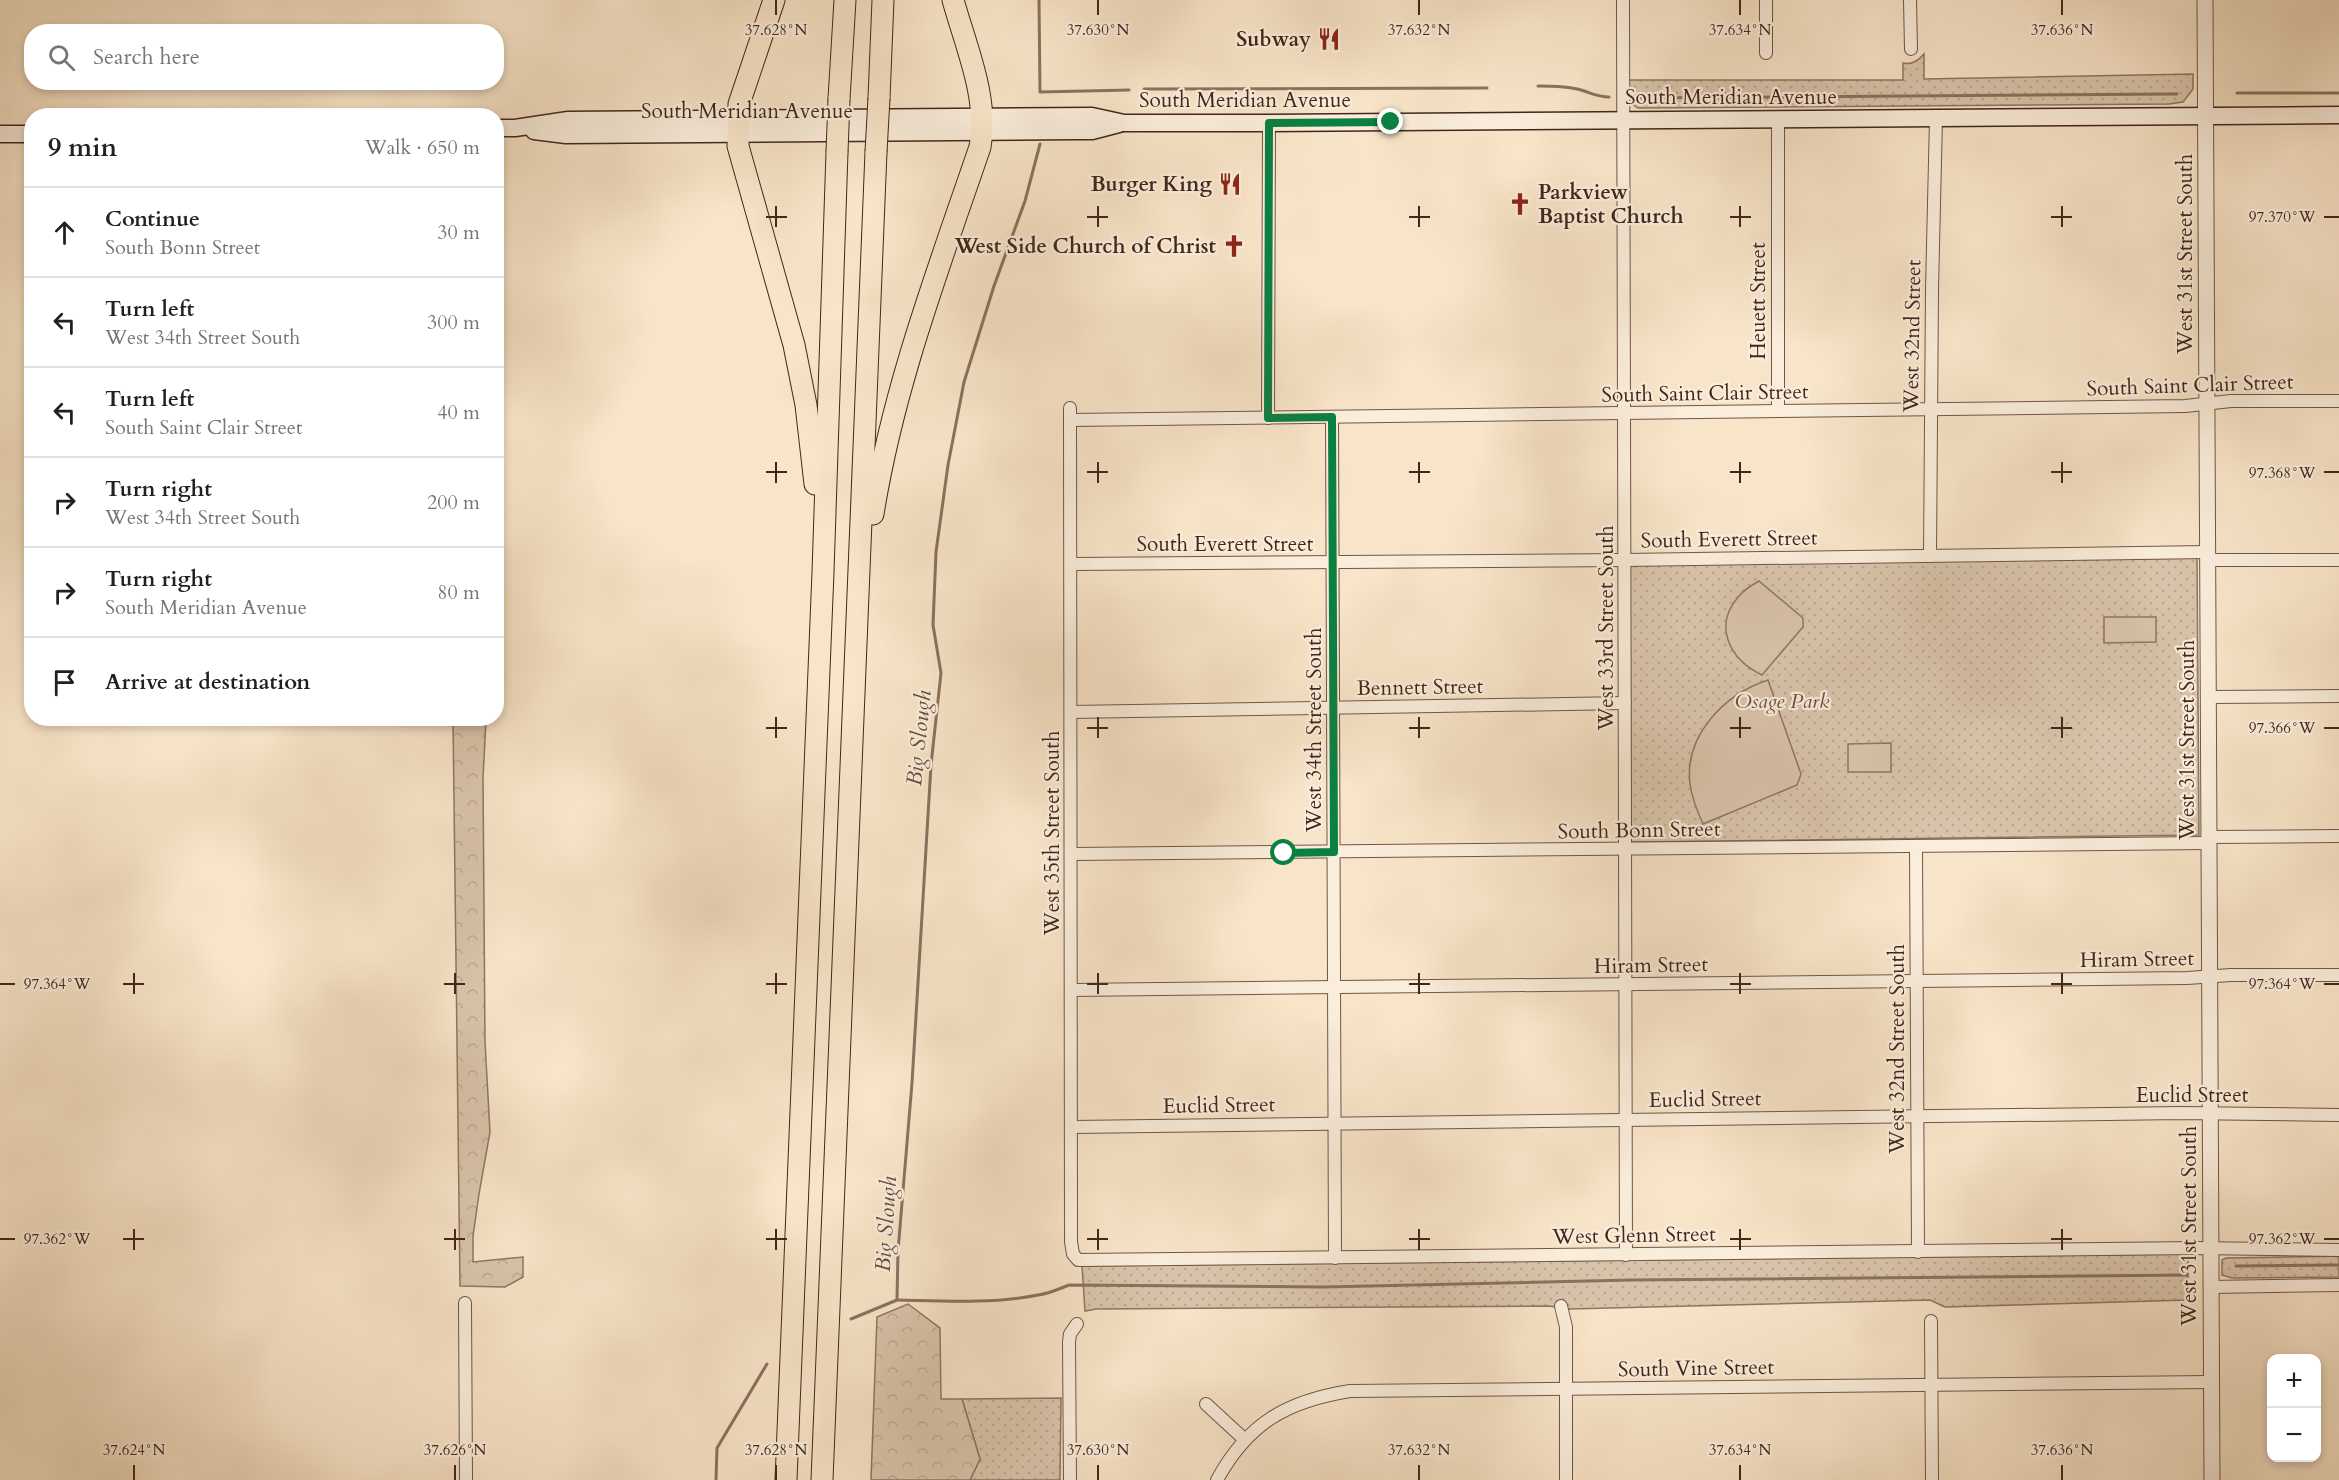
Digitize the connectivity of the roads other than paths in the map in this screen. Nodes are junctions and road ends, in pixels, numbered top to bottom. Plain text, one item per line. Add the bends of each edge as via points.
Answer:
1 (774, 0) edge
2 (845, 0) edge
3 (883, 0) edge
4 (953, 0) edge
5 (1623, 0) edge
6 (1766, 0) edge
7 (1910, 0) edge
8 (2205, 0) edge
9 (1911, 49) dead end
10 (1766, 53) dead end
11 (2339, 115) edge
12 (2205, 116) junction
13 (1936, 118) junction
14 (1778, 119) junction
15 (1623, 120) junction
16 (1269, 123) junction
17 (982, 124) junction
18 (739, 126) junction
19 (504, 128) edge
20 (0, 134) edge
21 (24, 134) edge
22 (2339, 401) edge
23 (2207, 404) junction
24 (1930, 409) junction
25 (1778, 411) junction
26 (1625, 413) junction
27 (1070, 414) joint
28 (1332, 417) junction
29 (1268, 418) junction
30 (1930, 556) junction
31 (2207, 556) junction
32 (1625, 560) junction
33 (2339, 560) edge
34 (1333, 563) junction
35 (1071, 564) junction
36 (823, 572) junction
37 (857, 609) junction
38 (2339, 696) edge
39 (2207, 697) junction
40 (1625, 703) junction
41 (1333, 707) junction
42 (1071, 712) junction
43 (2339, 836) edge
44 (2208, 840) junction
45 (1916, 846) junction
46 (1625, 849) junction
47 (1334, 852) junction
48 (1071, 854) junction
49 (2339, 975) edge
50 (2208, 977) junction
51 (1917, 981) junction
52 (1626, 985) junction
53 (1334, 987) junction
54 (1071, 990) junction
55 (2209, 1115) junction
56 (2339, 1115) edge
57 (1917, 1116) junction
58 (1626, 1120) junction
59 (1334, 1122) junction
60 (1072, 1127) junction
61 (2210, 1250) junction
62 (2339, 1250) edge
63 (1918, 1252) junction
64 (1626, 1255) junction
65 (1075, 1257) joint
66 (1335, 1258) junction
67 (2339, 1285) edge
68 (2210, 1287) junction
69 (465, 1303) dead end
70 (1561, 1306) dead end
71 (1931, 1321) dead end
72 (1077, 1324) dead end
73 (2211, 1382) junction
74 (1931, 1384) junction
75 (1566, 1389) junction
76 (1206, 1404) dead end
77 (1244, 1439) junction
78 (466, 1480) edge
79 (786, 1480) edge
80 (822, 1480) edge
81 (1070, 1480) edge
82 (1217, 1480) edge
83 (1566, 1480) edge
84 (1932, 1480) edge
85 (2212, 1480) edge

1 - 18 highway via 740,104
2 - 36 highway, bridge
3 - 37 highway, bridge
4 - 17 highway via 979,90
5 - 15 street, West 33rd Street South
6 - 10 street
7 - 9 street
8 - 12 street, West 31st Street South
11 - 12 main road, South Meridian Avenue
12 - 13 main road, South Meridian Avenue
12 - 23 street, West 31st Street South
13 - 14 main road, South Meridian Avenue
13 - 24 street, West 32nd Street
14 - 15 main road, South Meridian Avenue
14 - 25 street, Heuett Street
15 - 16 main road, South Meridian Avenue
15 - 26 street, West 33rd Street South
16 - 17 main road, South Meridian Avenue via 1124,123 1092,116
16 - 29 street
17 - 18 main road, South Meridian Avenue
17 - 37 highway via 980,147 926,306 893,420
18 - 19 main road, South Meridian Avenue via 566,135
18 - 36 highway via 738,147 794,345 806,405
20 - 21 main road
22 - 23 street, South Saint Clair Street
23 - 24 street, South Saint Clair Street
23 - 31 street, West 31st Street South
24 - 25 street, South Saint Clair Street
24 - 30 street, West 32nd Street
25 - 26 street, South Saint Clair Street
26 - 28 street, South Saint Clair Street
26 - 32 street, West 33rd Street South
27 - 29 street, South Saint Clair Street
27 - 35 street, West 35th Street South
28 - 29 street, South Saint Clair Street
28 - 34 street, West 34th Street South
30 - 31 street, South Everett Street
30 - 32 street, South Everett Street
31 - 33 street, South Everett Street
31 - 39 street, West 31st Street South
32 - 34 street, South Everett Street
32 - 40 street, West 33rd Street South
34 - 35 street, South Everett Street
34 - 41 street, West 34th Street South
35 - 42 street, West 35th Street South
36 - 79 highway
37 - 80 highway
38 - 39 street
39 - 44 street, West 31st Street South
40 - 41 street, Bennett Street
40 - 46 street, West 33rd Street South
41 - 42 street, Bennett Street
41 - 47 street, West 34th Street South
42 - 48 street, West 35th Street South
43 - 44 street, South Bonn Street
44 - 45 street, South Bonn Street
44 - 50 street, West 31st Street South
45 - 46 street, South Bonn Street
45 - 51 street, West 32nd Street South
46 - 47 street, South Bonn Street
46 - 52 street, West 33rd Street South
47 - 48 street, South Bonn Street
47 - 53 street, West 34th Street South
48 - 54 street, West 35th Street South
49 - 50 street, Hiram Street
50 - 51 street, Hiram Street
50 - 55 street, West 31st Street South
51 - 52 street, Hiram Street
51 - 57 street, West 32nd Street South
52 - 53 street, Hiram Street
52 - 58 street, West 33rd Street South
53 - 54 street, Hiram Street
53 - 59 street, West 34th Street South
54 - 60 street, West 35th Street South
55 - 56 street, Euclid Street
55 - 57 street, Euclid Street
55 - 61 street, West 31st Street South
57 - 58 street, Euclid Street
57 - 63 street, West 32nd Street South
58 - 59 street, Euclid Street
58 - 64 street, West 33rd Street South
59 - 60 street, Euclid Street
59 - 66 street, West 34th Street South
60 - 65 street, West 35th Street South
61 - 62 street, West Glenn Street
61 - 63 street, West Glenn Street
61 - 68 street, West 31st Street South
63 - 64 street, West Glenn Street
64 - 66 street, West Glenn Street
65 - 66 street, West Glenn Street via 1082,1261
67 - 68 street
68 - 73 street, West 31st Street South
69 - 78 street
70 - 75 street via 1566,1327
71 - 74 street
72 - 81 street via 1069,1342
73 - 74 street, South Vine Street
73 - 85 street, West 31st Street South
74 - 75 street, South Vine Street
74 - 84 street
75 - 77 street, South Vine Street via 1337,1393 1287,1408 1265,1420
75 - 83 street
76 - 77 street
77 - 82 street, South Vine Street

